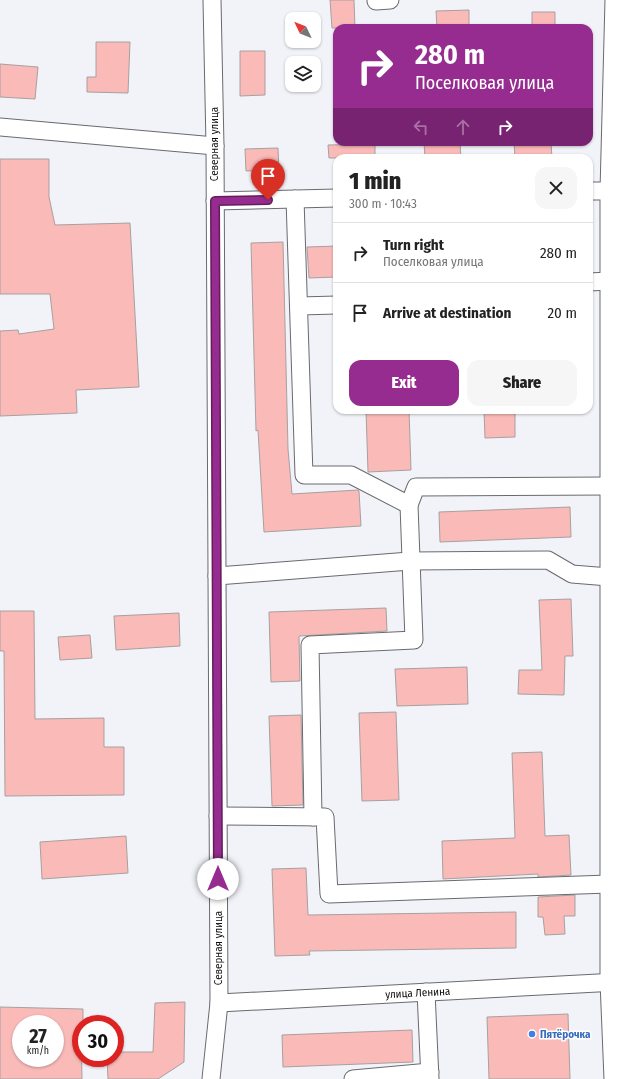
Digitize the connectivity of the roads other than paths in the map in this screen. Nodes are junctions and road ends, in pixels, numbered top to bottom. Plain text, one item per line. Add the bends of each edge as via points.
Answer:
1 (212, 0) edge
2 (614, 0) edge
3 (614, 68) edge
4 (0, 127) edge
5 (215, 146) junction
6 (593, 191) edge
7 (609, 191) junction
8 (333, 198) edge
9 (295, 199) junction
10 (215, 201) junction
11 (613, 214) edge
12 (610, 281) junction
13 (593, 282) edge
14 (333, 305) edge
15 (299, 306) junction
16 (610, 486) junction
17 (409, 504) junction
18 (410, 561) junction
19 (217, 576) junction
20 (609, 577) junction
21 (218, 816) junction
22 (313, 817) junction
23 (609, 884) junction
24 (613, 982) edge
25 (426, 992) junction
26 (219, 1004) junction
27 (430, 1076) edge
28 (211, 1079) edge
29 (353, 1079) edge
30 (613, 1079) edge

1 - 5 street, Северная улица
2 - 3 street
3 - 7 street
4 - 5 street
5 - 10 street, Северная улица
6 - 7 street
7 - 11 street
8 - 9 street
9 - 10 street
9 - 15 street
10 - 19 street, Северная улица
11 - 12 street
12 - 13 street
12 - 16 street
14 - 15 street
15 - 17 street via 304,475 351,475
16 - 17 street via 416,487
16 - 20 street
17 - 18 street
18 - 19 street
18 - 20 street via 548,560 572,574
18 - 22 street via 414,640 310,645
19 - 21 street, Северная улица
20 - 23 street
21 - 22 street
21 - 26 street, Северная улица
22 - 23 street via 325,817 330,894
23 - 24 street
24 - 25 street, улица Ленина
24 - 30 street
25 - 26 street, улица Ленина
25 - 27 street
26 - 28 street, Северная улица
27 - 29 street

